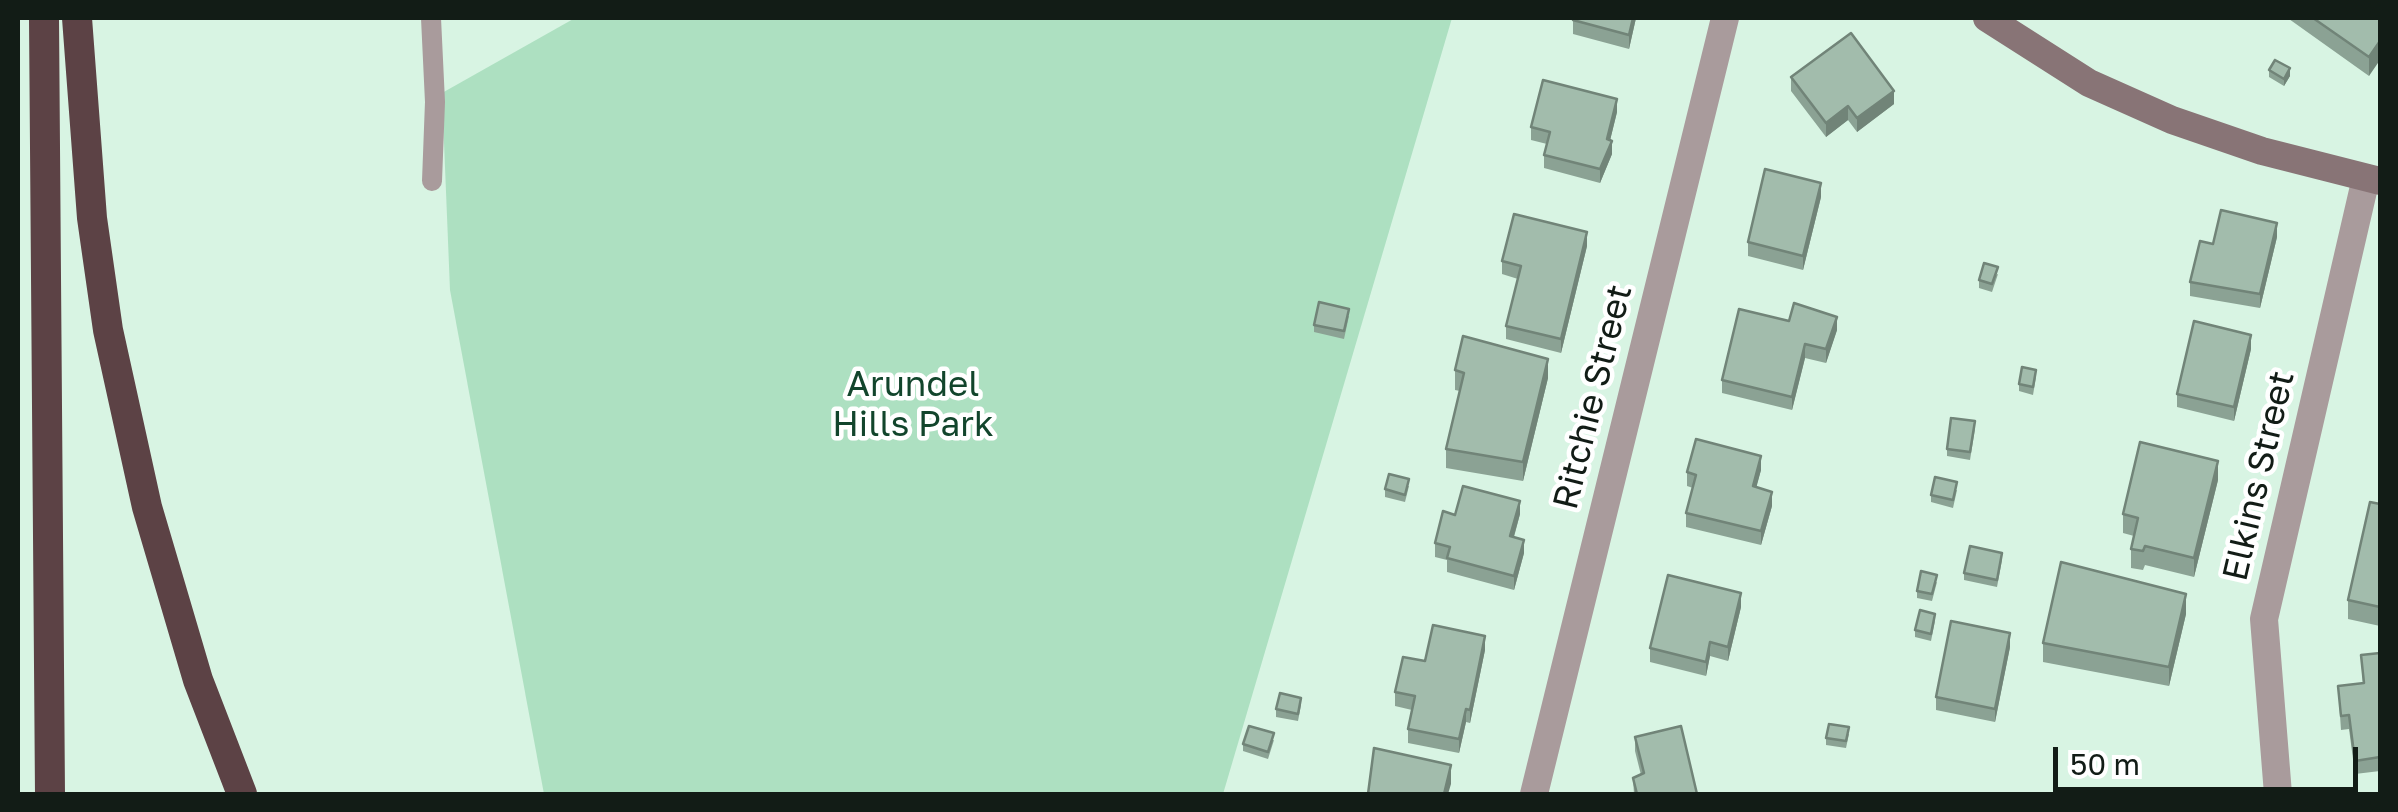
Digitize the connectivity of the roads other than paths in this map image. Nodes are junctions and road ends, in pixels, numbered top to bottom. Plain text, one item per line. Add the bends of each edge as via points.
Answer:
1 (44, 18) edge
2 (77, 18) edge
3 (431, 18) edge
4 (1725, 18) edge
5 (1987, 18) edge
6 (2373, 180) edge
7 (432, 181) dead end
8 (50, 794) edge
9 (242, 794) edge
10 (1534, 794) edge
11 (2278, 794) edge

1 - 8 highway
2 - 9 highway via 108,330 147,507 198,680
3 - 7 lane
4 - 10 street, Ritchie Street
5 - 6 main road via 2088,82 2172,120
6 - 11 street, Elkins Street via 2264,620

